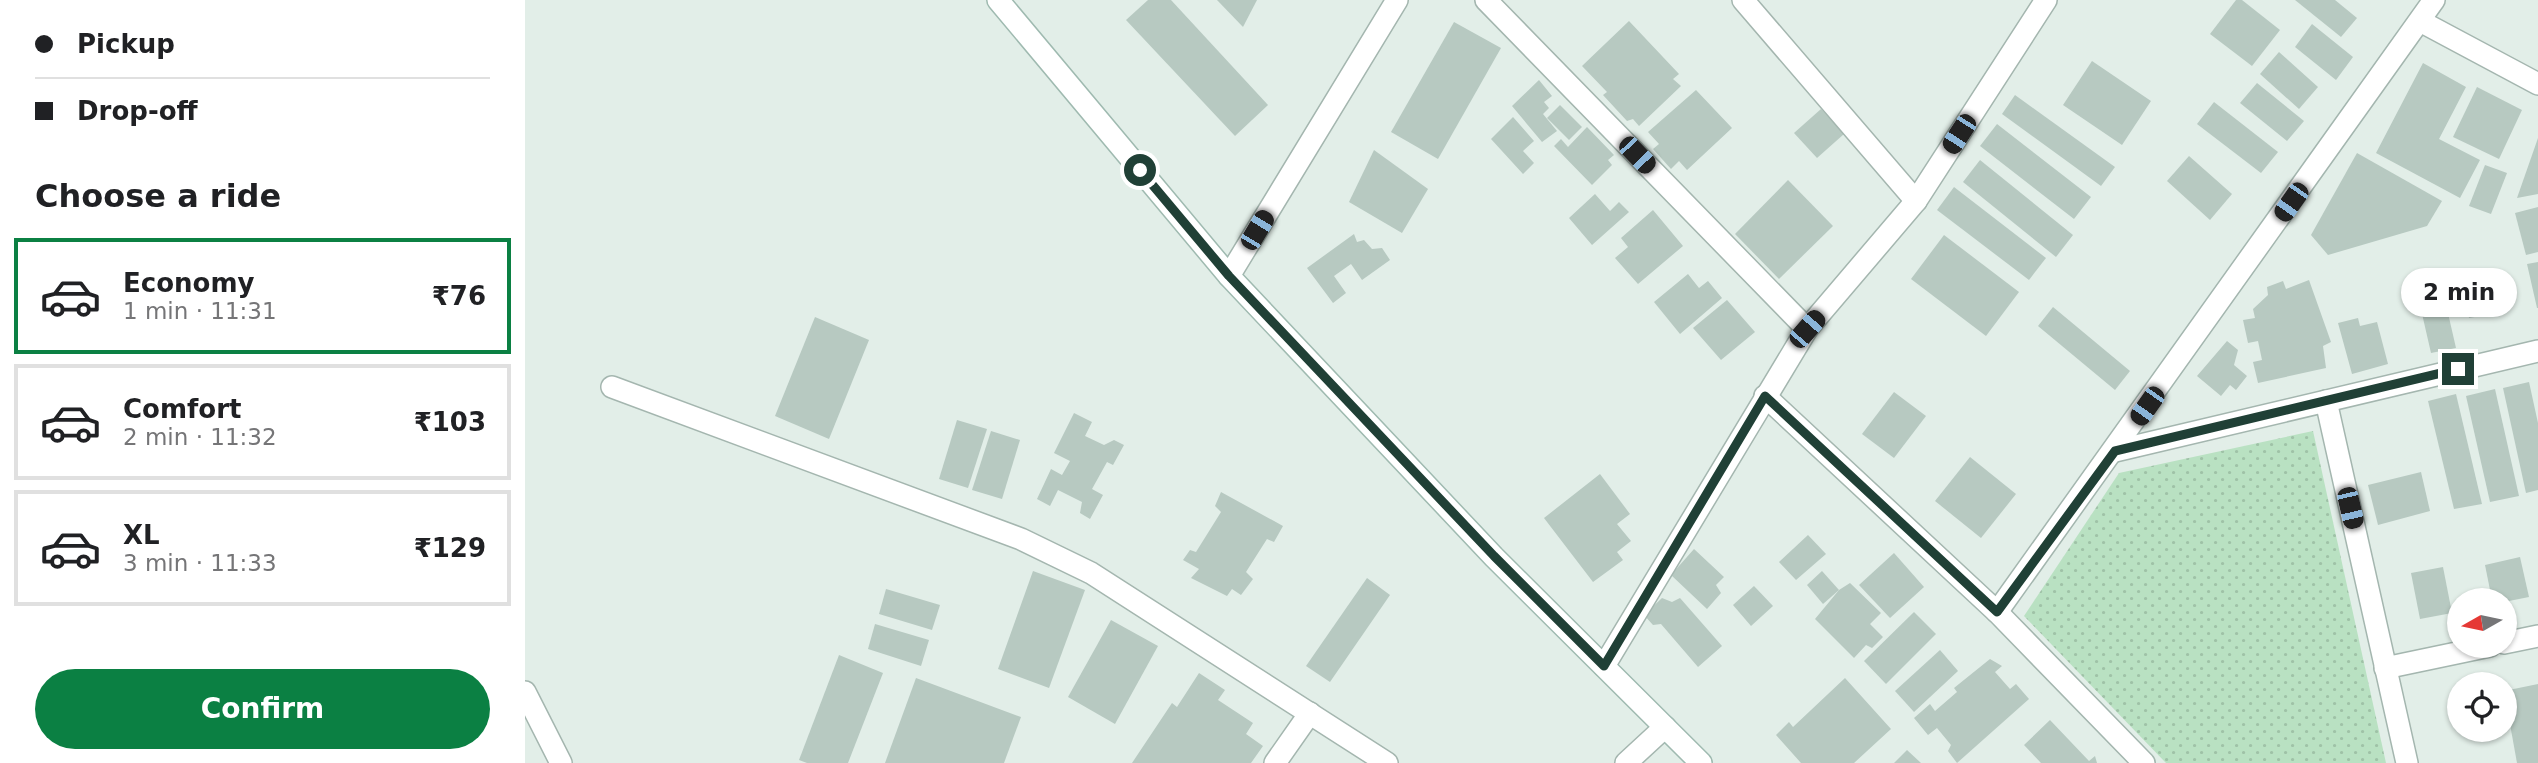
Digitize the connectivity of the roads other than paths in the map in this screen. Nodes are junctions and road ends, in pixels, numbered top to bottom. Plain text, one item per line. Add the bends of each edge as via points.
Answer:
1 (998, 0) edge
2 (1397, 0) edge
3 (1486, 0) edge
4 (1743, 0) edge
5 (2046, 0) edge
6 (2434, 0) edge
7 (2420, 21) junction
8 (2538, 84) edge
9 (1916, 201) junction
10 (1229, 276) junction
11 (1807, 329) junction
12 (2538, 351) edge
13 (612, 387) dead end
14 (1765, 396) junction
15 (2326, 401) junction
16 (2115, 451) junction
17 (1997, 612) junction
18 (2538, 636) edge
19 (2517, 640) edge
20 (2447, 655) edge
21 (1604, 666) junction
22 (2385, 668) junction
23 (525, 692) edge
24 (1310, 713) junction
25 (1665, 727) junction
26 (2141, 762) edge
27 (561, 763) edge
28 (1275, 763) edge
29 (1387, 763) edge
30 (1626, 763) edge
31 (1701, 763) edge
32 (2407, 763) edge

1 - 10 street
2 - 10 street
3 - 11 street
4 - 9 street
5 - 9 street
6 - 7 street
7 - 8 street
7 - 16 street
9 - 11 street
10 - 21 street
11 - 14 street
12 - 15 street
13 - 24 street via 1021,539 1091,573
14 - 17 street
14 - 21 street
15 - 16 street
15 - 22 street
16 - 17 street
17 - 26 street
18 - 19 street
20 - 22 street
21 - 25 street
22 - 32 street
23 - 27 street
24 - 28 street
24 - 29 street
25 - 30 street
25 - 31 street

